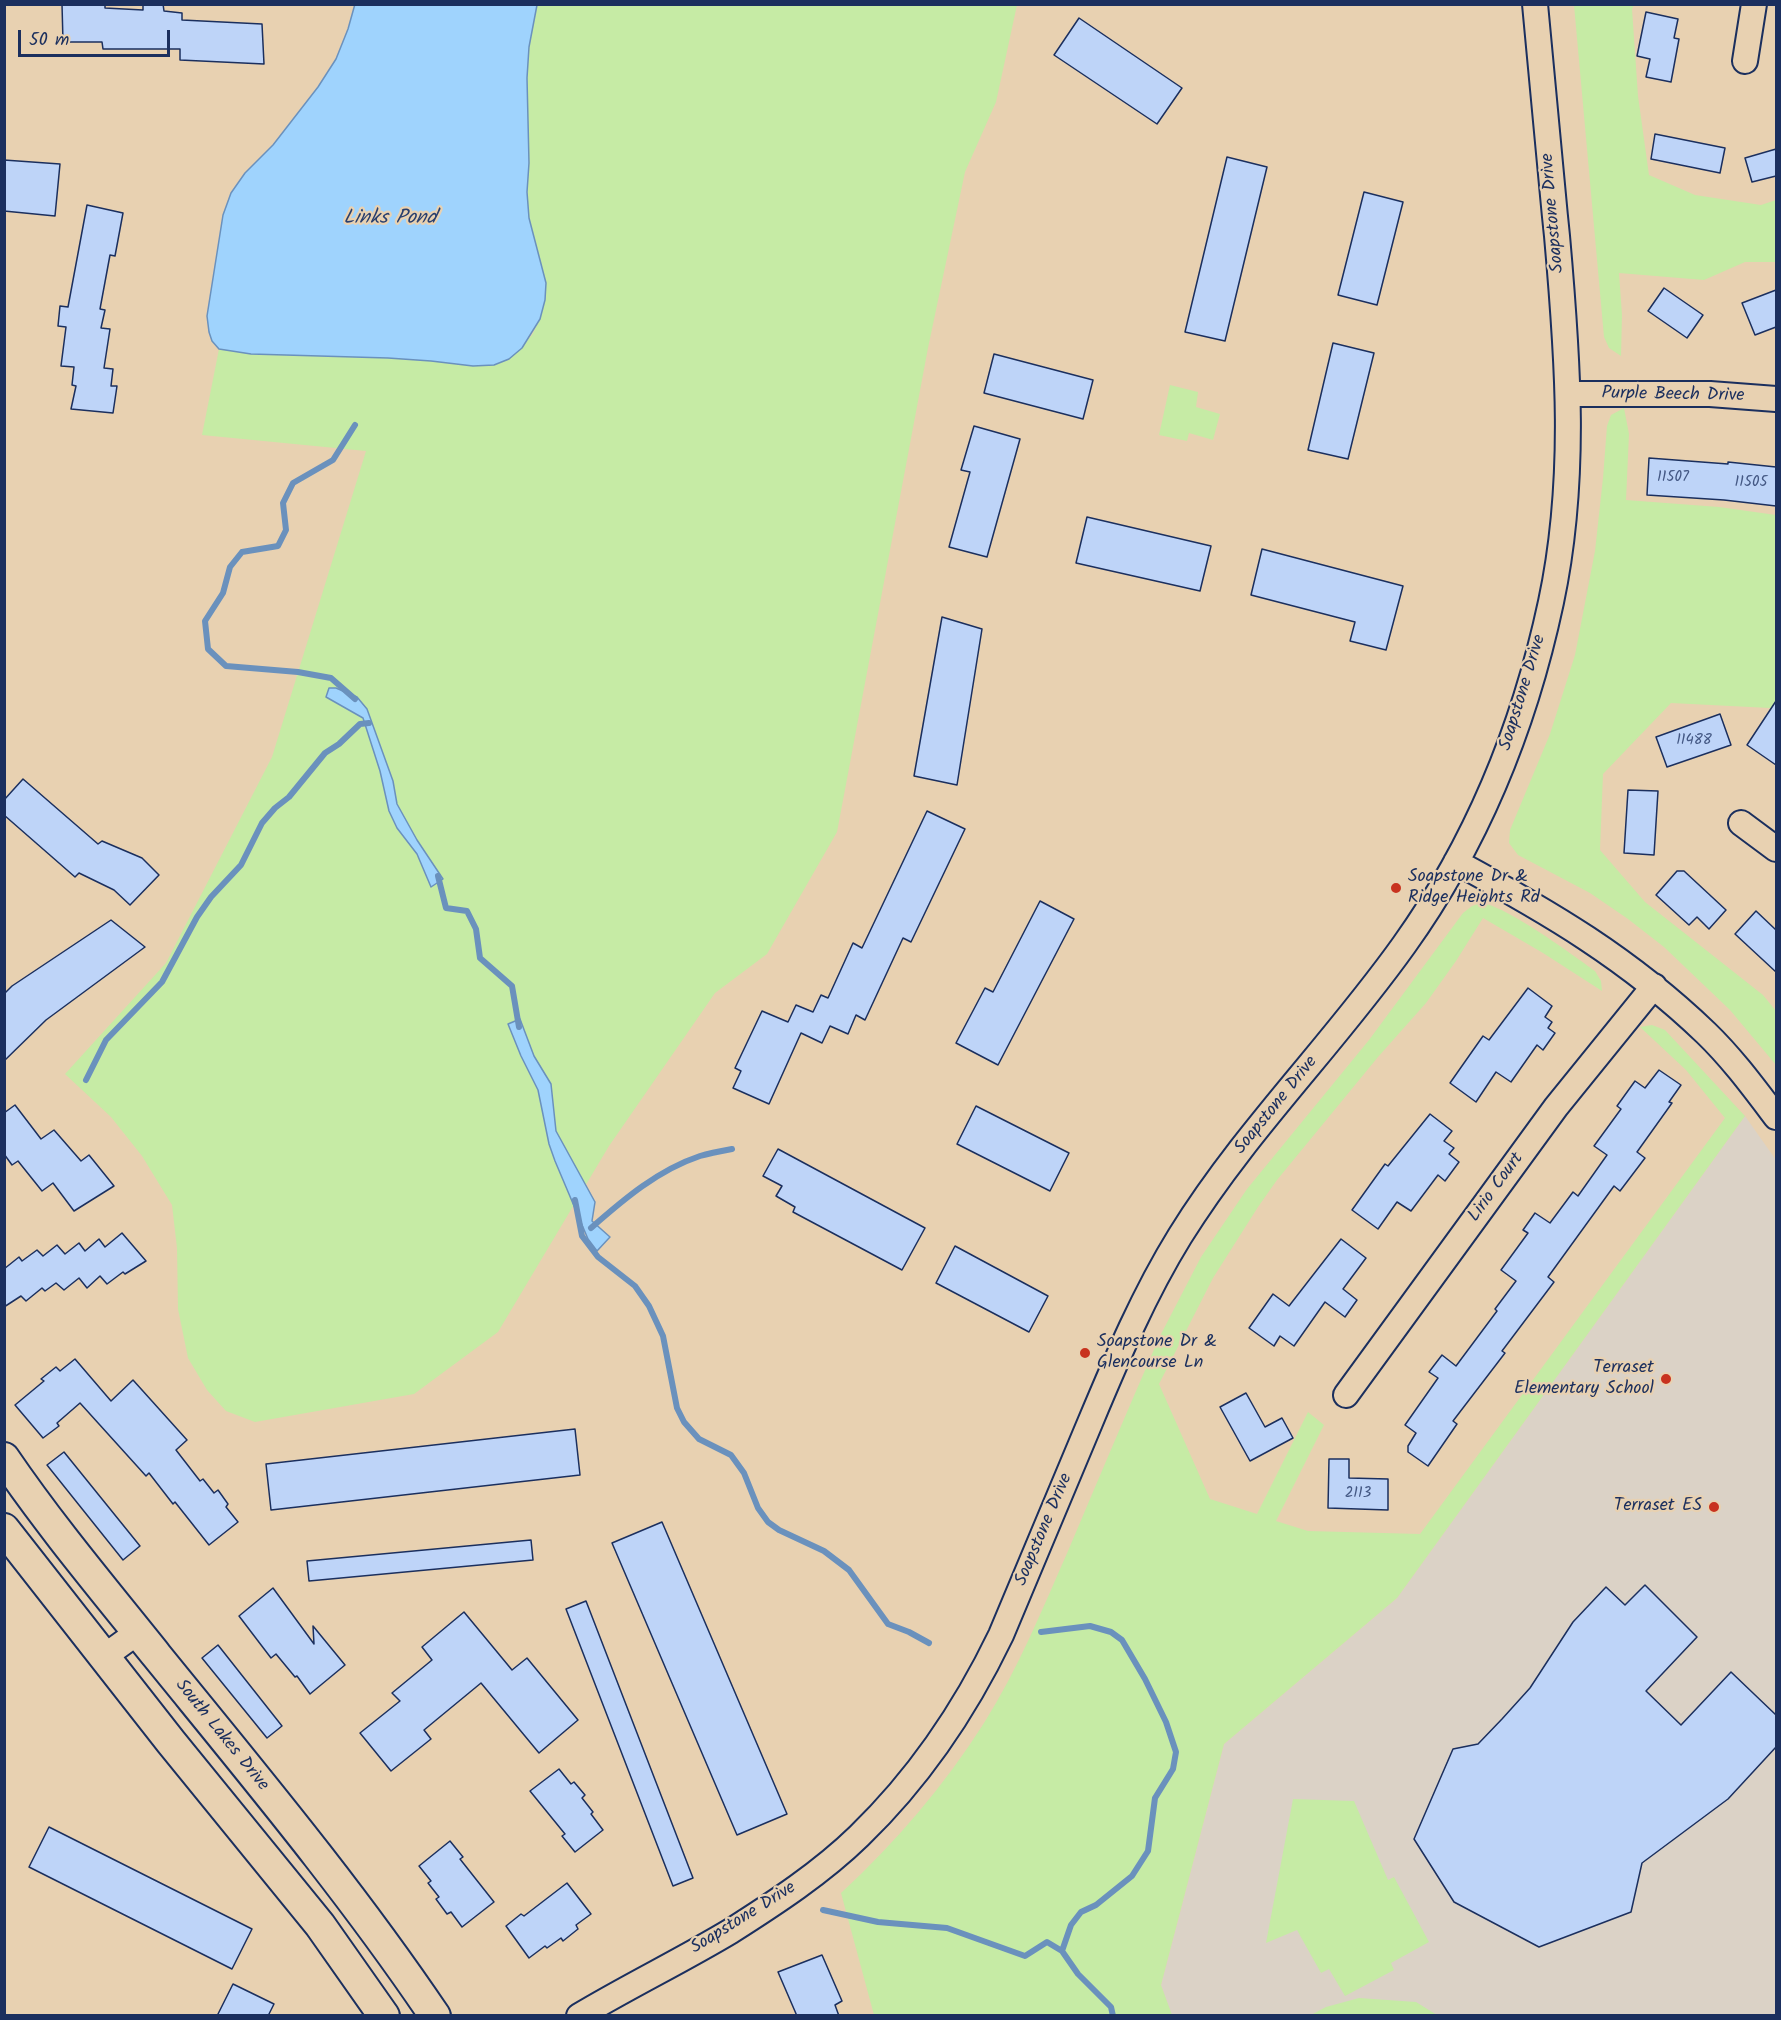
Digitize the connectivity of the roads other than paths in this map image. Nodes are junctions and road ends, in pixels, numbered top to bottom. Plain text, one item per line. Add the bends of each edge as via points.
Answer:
1 (1535, 4) edge
2 (1754, 4) edge
3 (1745, 61) dead end
4 (1569, 394) junction
5 (1776, 399) edge
6 (1742, 823) dead end
7 (1776, 849) edge
8 (1456, 862) junction
9 (1654, 986) junction
10 (1776, 1117) edge
11 (1346, 1395) dead end
12 (4, 1458) edge
13 (4, 1529) edge
14 (138, 1632) junction
15 (105, 1656) junction
16 (384, 2016) edge
17 (435, 2016) edge
18 (579, 2016) edge

1 - 4 street, Soapstone Drive
2 - 3 street
4 - 5 street, Purple Beech Drive via 1710,394
4 - 8 street, Soapstone Drive via 1569,467 1563,531 1534,672 1494,782
6 - 7 street
8 - 9 street via 1556,917
8 - 18 street, Soapstone Drive via 1442,889 1372,989 1249,1139 1181,1235 1147,1294 1116,1362 988,1662 956,1717 920,1767 858,1837 804,1881 730,1931
9 - 10 street via 1707,1034
9 - 11 street, Lirio Court via 1556,1107
12 - 14 main road, South Lakes Drive
13 - 15 main road
14 - 15 street
14 - 17 main road, South Lakes Drive via 381,1938
15 - 16 main road via 320,1925

